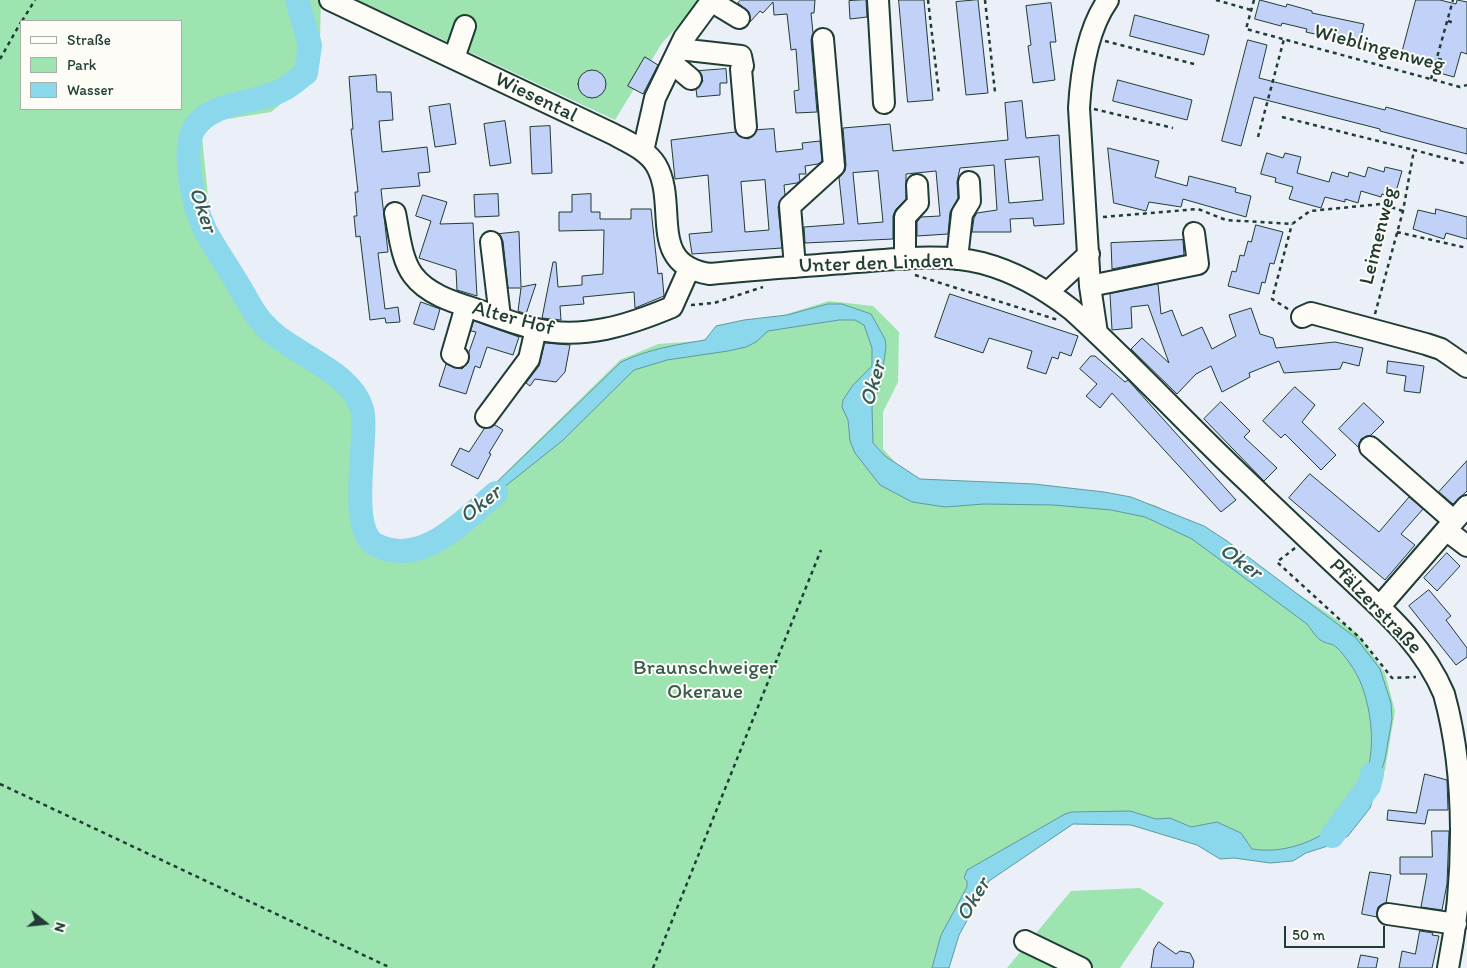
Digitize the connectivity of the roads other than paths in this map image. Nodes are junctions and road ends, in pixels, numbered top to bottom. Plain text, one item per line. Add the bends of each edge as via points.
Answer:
1 (330, 0) edge
2 (878, 0) edge
3 (712, 1) edge
4 (1104, 1) edge
5 (739, 18) dead end
6 (465, 26) dead end
7 (823, 39) dead end
8 (675, 56) junction
9 (454, 58) junction
10 (692, 79) dead end
11 (884, 103) dead end
12 (746, 128) dead end
13 (643, 151) junction
14 (969, 182) dead end
15 (917, 185) dead end
16 (395, 213) dead end
17 (1194, 233) dead end
18 (491, 242) dead end
19 (1089, 254) junction
20 (957, 259) junction
21 (795, 267) junction
22 (908, 267) junction
23 (689, 269) junction
24 (1090, 286) junction
25 (1048, 292) junction
26 (466, 306) junction
27 (1302, 317) road end
28 (500, 318) junction
29 (536, 329) junction
30 (1097, 333) junction
31 (458, 357) dead end
32 (1467, 366) edge
33 (486, 417) dead end
34 (1370, 447) dead end
35 (1467, 506) edge
36 (1450, 526) junction
37 (1467, 546) edge
38 (1380, 606) junction
39 (1388, 914) dead end
40 (1456, 924) junction
41 (1025, 941) dead end
42 (1081, 968) edge
43 (1448, 968) edge

1 - 9 street, Wiesental
2 - 11 street
3 - 5 street
3 - 8 street
4 - 19 street via 1080,84
6 - 9 street
7 - 21 street via 834,166 790,206
8 - 10 street
8 - 12 street via 741,56
8 - 13 street via 654,98
9 - 13 street, Wiesental
13 - 23 street, Wiesental via 659,173 673,252 678,261
14 - 20 street via 970,202 962,214
15 - 22 street via 918,203 905,217
16 - 26 street, Alter Hof via 412,274 438,295
17 - 24 street via 1198,264
18 - 28 street
19 - 24 street
19 - 25 street
20 - 22 street, Unter den Linden
20 - 25 street, Unter den Linden via 1000,269
21 - 22 street, Unter den Linden
21 - 23 street, Unter den Linden via 710,274
23 - 29 street, Alter Hof via 672,308 598,331 567,333
24 - 30 street
25 - 30 street, Unter den Linden
26 - 28 street, Alter Hof
26 - 31 street via 452,354
27 - 32 street via 1311,313 1372,328 1440,349
28 - 29 street, Alter Hof
29 - 33 street via 529,359
30 - 38 street, Pfälzerstraße
34 - 36 street
35 - 36 street
36 - 37 street
36 - 38 street
38 - 40 street, Pfälzerstraße via 1409,636 1432,668 1453,722 1464,782 1464,856
39 - 40 street
40 - 43 street, Pfälzerstraße
41 - 42 street

